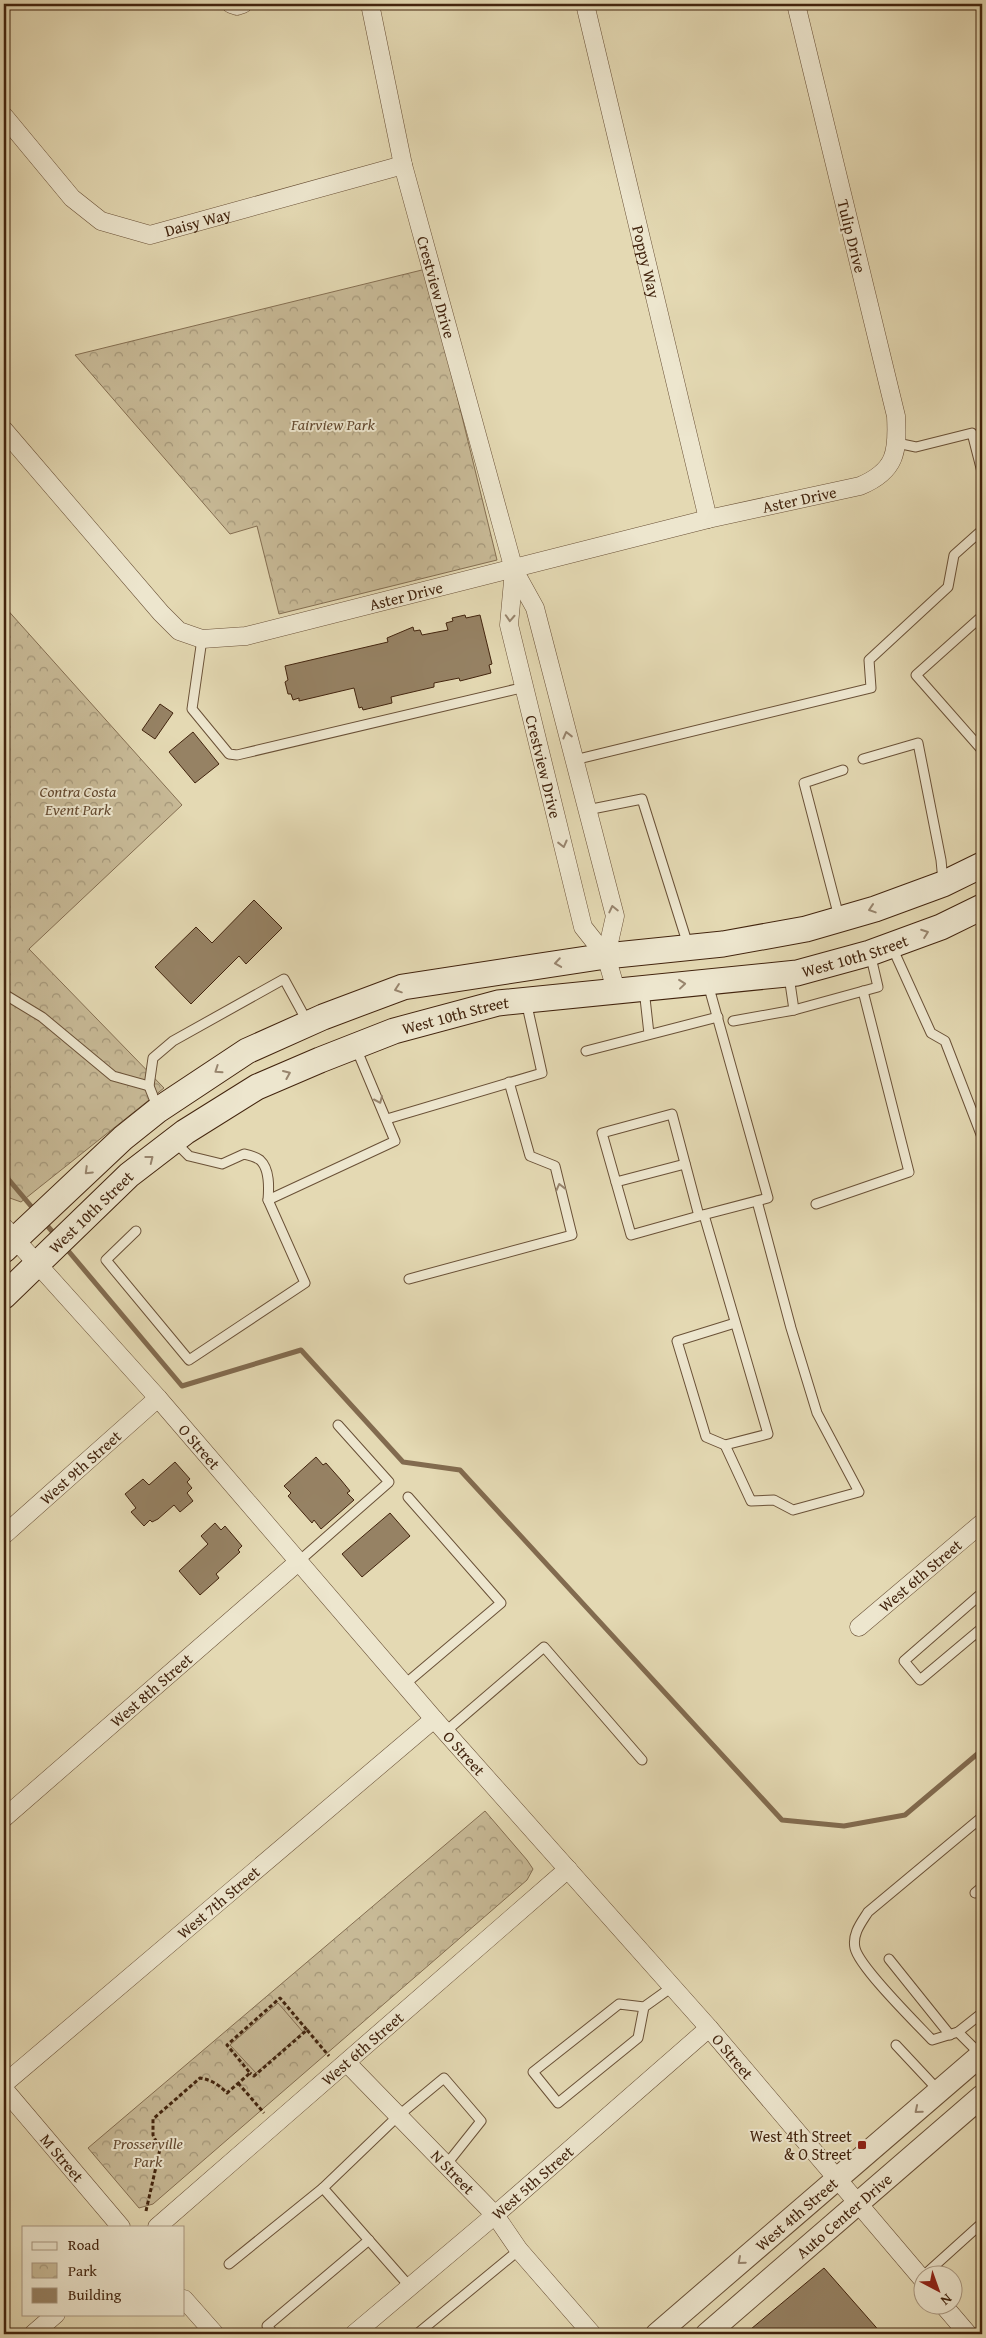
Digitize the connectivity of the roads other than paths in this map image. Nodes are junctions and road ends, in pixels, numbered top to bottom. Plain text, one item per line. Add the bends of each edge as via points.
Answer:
1 (231, 4) edge
2 (244, 4) edge
3 (370, 4) edge
4 (585, 4) edge
5 (796, 4) edge
6 (4, 116) edge
7 (403, 165) junction
8 (4, 430) edge
9 (898, 443) junction
10 (888, 468) joint
11 (982, 472) edge
12 (708, 519) junction
13 (982, 530) edge
14 (514, 570) junction
15 (982, 616) edge
16 (202, 639) junction
17 (525, 687) junction
18 (982, 750) edge
19 (862, 759) dead end
20 (574, 760) junction
21 (843, 770) dead end
22 (587, 810) junction
23 (982, 865) edge
24 (943, 884) junction
25 (982, 907) edge
26 (840, 919) junction
27 (689, 948) junction
28 (880, 949) junction
29 (606, 956) junction
30 (789, 974) junction
31 (708, 981) junction
32 (644, 987) junction
33 (616, 990) junction
34 (863, 991) junction
35 (4, 994) edge
36 (526, 1000) junction
37 (794, 1010) junction
38 (718, 1017) junction
39 (733, 1021) dead end
40 (308, 1023) junction
41 (649, 1034) junction
42 (355, 1046) junction
43 (586, 1051) dead end
44 (509, 1082) junction
45 (148, 1086) junction
46 (158, 1110) junction
47 (387, 1119) junction
48 (982, 1137) edge
49 (174, 1141) junction
50 (685, 1164) junction
51 (616, 1182) junction
52 (268, 1200) junction
53 (757, 1201) junction
54 (816, 1204) dead end
55 (701, 1216) junction
56 (136, 1231) dead end
57 (8, 1239) edge
58 (38, 1264) junction
59 (409, 1279) dead end
60 (4, 1296) edge
61 (735, 1323) junction
62 (158, 1398) junction
63 (338, 1424) dead end
64 (724, 1446) junction
65 (408, 1497) dead end
66 (982, 1523) edge
67 (4, 1535) edge
68 (298, 1562) junction
69 (982, 1593) edge
70 (859, 1627) dead end
71 (982, 1628) edge
72 (404, 1685) junction
73 (439, 1725) junction
74 (642, 1760) dead end
75 (982, 1817) edge
76 (4, 1818) edge
77 (568, 1869) junction
78 (889, 1959) dead end
79 (672, 1987) junction
80 (644, 2007) junction
81 (982, 2013) edge
82 (709, 2028) junction
83 (954, 2033) junction
84 (896, 2046) dead end
85 (982, 2055) edge
86 (347, 2063) junction
87 (4, 2084) edge
88 (4, 2089) edge
89 (939, 2092) junction
90 (982, 2096) edge
91 (398, 2116) junction
92 (446, 2165) junction
93 (836, 2179) junction
94 (323, 2188) junction
95 (858, 2204) junction
96 (495, 2215) junction
97 (982, 2223) edge
98 (120, 2226) edge
99 (157, 2226) edge
100 (369, 2240) junction
101 (519, 2250) junction
102 (229, 2264) dead end
103 (936, 2266) edge
104 (914, 2270) edge
105 (410, 2287) junction
106 (185, 2300) edge
107 (54, 2316) edge
108 (953, 2316) edge
109 (363, 2331) edge
110 (33, 2334) edge
111 (215, 2334) edge
112 (274, 2334) edge
113 (417, 2334) edge
114 (592, 2334) edge
115 (657, 2334) edge
116 (707, 2334) edge
117 (968, 2334) edge

1 - 2 street
3 - 7 street, Crestview Drive
4 - 12 street, Poppy Way
5 - 9 street, Tulip Drive via 896,416
6 - 7 street, Daisy Way via 72,198 101,221 150,235
7 - 14 street, Crestview Drive
8 - 16 street, Aster Drive via 161,613 179,631
9 - 10 street, Tulip Drive
9 - 11 lane via 916,447 972,433
10 - 12 street, Aster Drive via 876,480 860,486
12 - 14 street, Aster Drive
13 - 20 lane via 954,555 948,587 869,660 871,688
14 - 16 street, Aster Drive via 246,636
14 -> 17 street, Crestview Drive via 510,625
20 -> 14 street, Crestview Drive via 535,608
15 - 18 lane via 916,676
16 - 17 lane via 192,709 229,754 237,755
17 -> 29 street, Crestview Drive via 583,927
19 - 24 lane via 918,743
20 - 22 street, Crestview Drive
21 - 26 lane via 804,783
22 - 27 lane via 642,799
29 -> 22 street, Crestview Drive via 615,916
23 - 24 main road, West 10th Street
24 -> 26 main road, West 10th Street
28 -> 25 main road, West 10th Street via 941,927
26 - 27 main road, West 10th Street via 806,929
27 - 29 main road, West 10th Street
28 - 30 main road, West 10th Street
28 - 34 lane via 878,987
28 - 48 lane via 931,1033 945,1041
29 - 33 street, Crestview Drive
29 -> 40 main road, West 10th Street via 404,986
30 - 31 main road, West 10th Street
30 - 37 lane
32 -> 31 main road, West 10th Street
31 - 38 lane
32 - 33 main road, West 10th Street
32 - 41 lane
33 - 36 main road, West 10th Street
34 - 37 lane
34 - 54 lane via 909,1172
35 - 45 lane via 42,1017 113,1076
36 - 42 main road, West 10th Street via 498,1003 394,1031
36 - 44 lane via 542,1072
37 - 39 lane
38 - 41 lane
38 - 53 lane via 768,1198
40 - 45 lane via 284,979 173,1041 153,1058
40 -> 46 main road, West 10th Street via 247,1051
41 - 43 lane
42 -> 47 lane
49 -> 42 main road, West 10th Street via 257,1087
44 - 47 lane
59 -> 44 lane via 572,1235 555,1166 530,1156
45 - 46 lane
46 -> 57 main road, West 10th Street
47 - 52 lane via 395,1141
49 - 52 lane via 189,1156 222,1164 244,1154 260,1160 270,1186
58 -> 49 main road, West 10th Street via 129,1176
50 - 51 lane
50 - 51 lane via 672,1114 602,1133
50 - 55 lane
51 - 55 lane via 631,1235
52 - 56 lane via 305,1283 189,1360 106,1260
53 - 55 lane
53 - 64 lane via 818,1413 859,1492 793,1510 774,1500 751,1501
55 - 61 lane
57 - 58 street, O Street
58 - 60 main road, West 10th Street
58 - 62 street, O Street
61 - 64 lane via 768,1434
61 - 64 lane via 677,1340 706,1437
62 - 67 street, West 9th Street
62 - 68 street, O Street
63 - 68 lane via 389,1482
65 - 72 lane via 501,1603
66 - 70 street, West 6th Street
68 - 72 street, O Street
68 - 76 street, West 8th Street
69 - 71 lane via 904,1661 920,1680
72 - 73 street, O Street
73 - 74 lane via 544,1647
73 - 77 street, O Street
73 - 87 street, West 7th Street
75 - 83 lane via 868,1912 856,1933 855,1949 877,1981 932,2040
77 - 79 street, O Street
77 - 86 street, West 6th Street
78 - 83 lane
79 - 80 lane
79 - 82 street, O Street
80 - 80 lane via 618,2004 533,2072 558,2103 638,2038
81 - 83 lane
82 - 93 street, O Street
82 - 96 street, West 5th Street
83 - 85 lane
84 - 89 lane
85 - 89 street, West 4th Street
86 - 91 street, N Street
86 - 99 street, West 6th Street
88 - 98 street, M Street
89 -> 93 street, West 4th Street
90 - 95 street, Auto Center Drive
91 - 92 street, N Street
91 - 92 lane via 444,2078 481,2121
91 - 94 lane
92 - 96 street, N Street
93 - 95 street, O Street
93 -> 115 street, West 4th Street
94 - 100 lane
94 - 102 lane
95 - 104 street, O Street
95 - 116 street, Auto Center Drive
96 - 101 street, N Street
96 - 105 street, West 5th Street
97 - 103 lane
100 - 105 lane
100 - 112 lane via 267,2326
101 - 113 lane
101 - 114 street, N Street
105 - 109 street, West 5th Street
106 - 111 street
107 - 110 street
108 - 117 street

